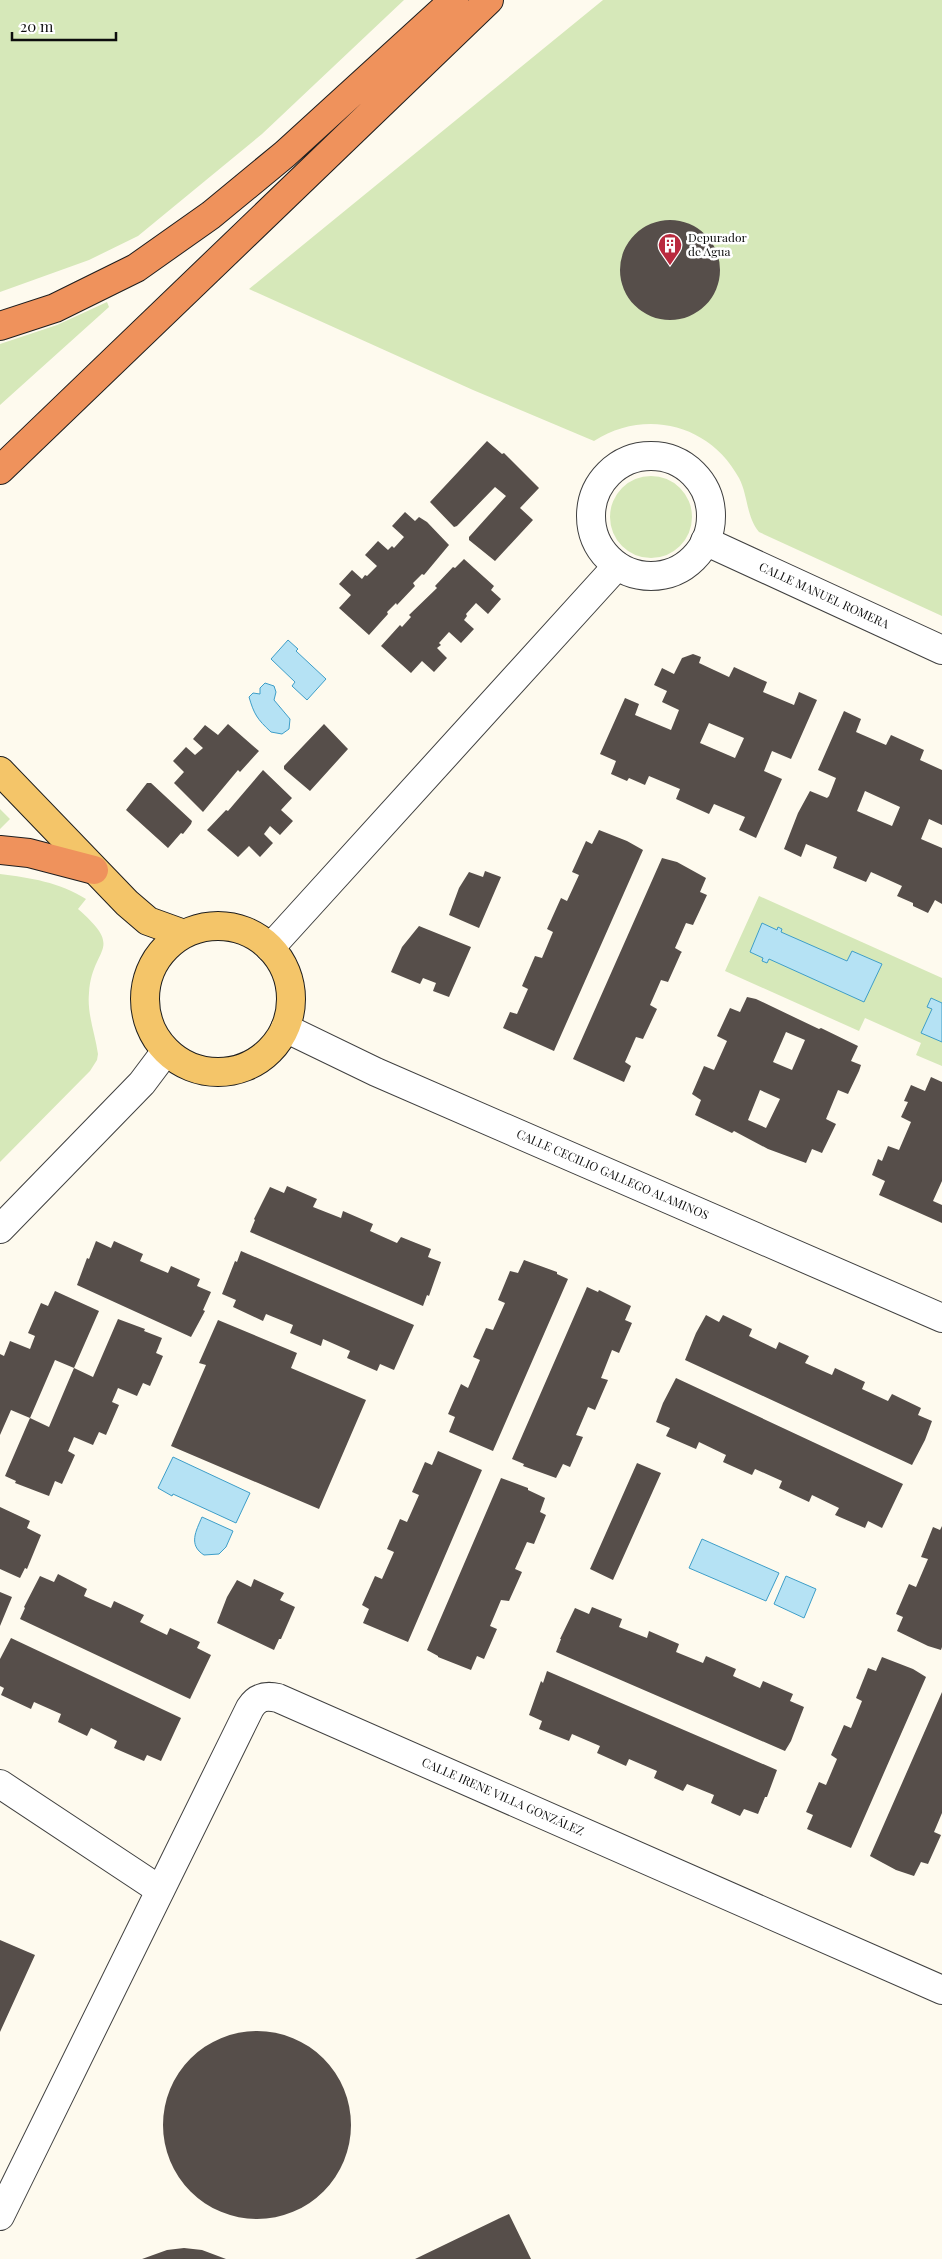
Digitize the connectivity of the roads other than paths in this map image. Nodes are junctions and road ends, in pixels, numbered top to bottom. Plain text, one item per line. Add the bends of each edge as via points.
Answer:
1 (454, 0) edge
2 (489, 0) edge
3 (0, 326) edge
4 (0, 470) edge
5 (705, 541) junction
6 (616, 566) junction
7 (942, 650) edge
8 (0, 771) edge
9 (0, 850) edge
10 (94, 870) junction
11 (126, 903) junction
12 (184, 934) junction
13 (270, 948) junction
14 (152, 966) junction
15 (285, 1028) junction
16 (166, 1051) junction
17 (0, 1230) edge
18 (942, 1318) edge
19 (0, 1784) edge
20 (160, 1890) junction
21 (942, 1990) edge
22 (0, 2216) edge

1 - 3 highway via 286,154 211,215 136,268 56,308
2 - 4 highway
5 - 6 street via 696,556 667,574 632,574
5 - 6 street via 711,522 709,502 701,483 687,469 669,460 649,457 631,460 614,469 601,482 593,499 591,518 594,536 603,553
5 - 7 street, CALLE MANUEL ROMERA
6 - 13 street
8 - 10 main road
9 - 10 highway via 29,853
10 - 11 main road
11 - 12 main road via 148,921
11 - 14 main road via 143,933
12 - 13 main road via 206,927 230,927 252,934
12 - 14 main road via 166,948
13 - 15 main road via 283,965 290,984 291,1005
14 - 16 main road via 145,987 145,1010 152,1032
15 - 16 main road via 274,1046 255,1062 233,1071 208,1071 185,1064
15 - 18 street, CALLE CECILIO GALLEGO ALAMINOS via 376,1072
16 - 17 street via 142,1083
19 - 20 street
20 - 21 street, CALLE IRENE VILLA GONZÁLEZ via 250,1708 259,1699 271,1696
20 - 22 street

